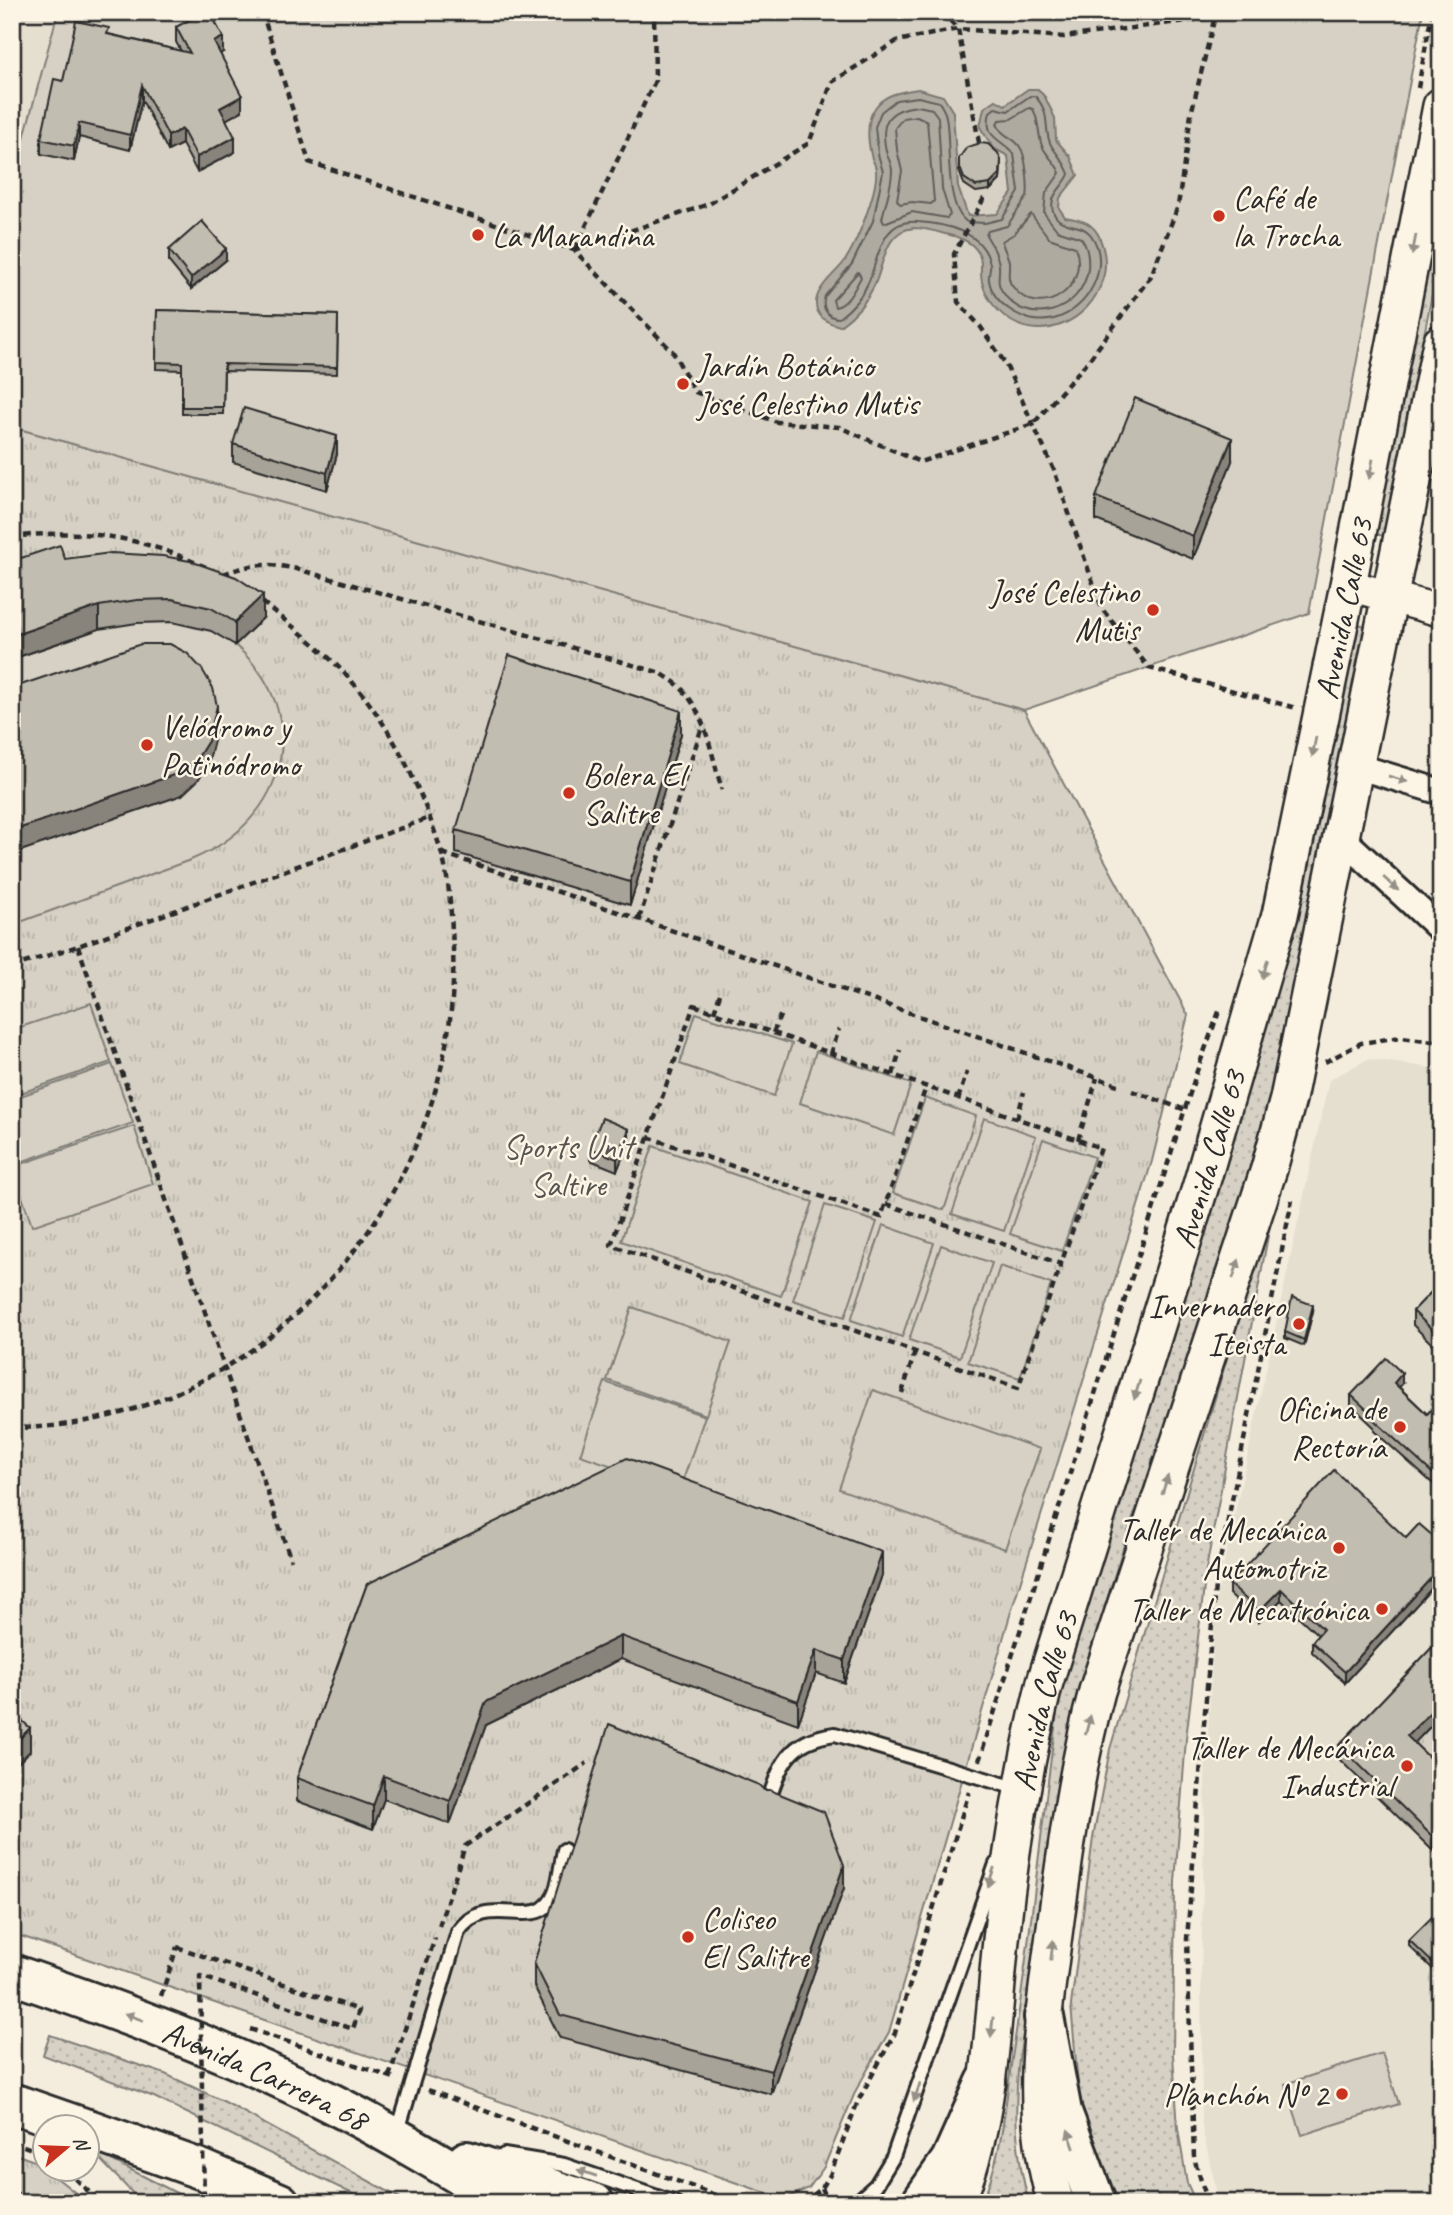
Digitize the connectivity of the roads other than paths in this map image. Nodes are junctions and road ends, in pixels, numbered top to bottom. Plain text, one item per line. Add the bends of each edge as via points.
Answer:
1 (1429, 99) edge
2 (1441, 343) edge
3 (1431, 439) edge
4 (1348, 585) junction
5 (1390, 597) junction
6 (1441, 611) edge
7 (1356, 766) junction
8 (1441, 792) edge
9 (1342, 837) junction
10 (1441, 930) edge
11 (1021, 1790) junction
12 (767, 1805) edge
13 (564, 1850) dead end
14 (12, 1974) edge
15 (1044, 2017) junction
16 (986, 2081) junction
17 (12, 2103) edge
18 (44, 2114) edge
19 (102, 2134) edge
20 (396, 2138) junction
21 (435, 2144) dead end
22 (138, 2146) junction
23 (461, 2148) dead end
24 (229, 2203) edge
25 (280, 2203) edge
26 (508, 2203) edge
27 (594, 2203) edge
28 (675, 2203) edge
29 (856, 2203) edge
30 (921, 2203) edge
31 (956, 2203) edge
32 (1056, 2203) edge
33 (1096, 2203) edge

1 -> 4 main road, Avenida Calle 63
2 - 3 main road, Avenida Calle 63
3 - 5 main road, Avenida Calle 63
4 - 5 street
4 -> 11 main road, Avenida Calle 63 via 1303,710 1289,876 1268,962 1045,1682
5 - 6 street
5 - 7 main road, Avenida Calle 63
7 -> 8 street
7 - 9 main road, Avenida Calle 63
9 -> 10 street
15 -> 9 main road, Avenida Calle 63 via 1070,1811 1086,1734 1272,1158
11 - 12 lane via 845,1736 821,1736 797,1746 782,1763
11 -> 16 main road, Avenida Calle 63
11 -> 29 lane via 893,2157 876,2185
13 - 20 lane via 556,1892 544,1908 527,1914 482,1913 458,1932
20 -> 14 main road, Avenida Carrera 68 via 326,2100 192,2039
15 - 32 main road, Avenida Calle 63 via 1041,2122
33 -> 15 main road via 1062,2112
16 - 30 main road via 951,2160
16 - 31 main road, Avenida Calle 63 via 968,2174
17 - 18 main road
19 - 22 main road
20 - 21 lane
20 - 26 main road, Avenida Carrera 68
20 - 27 main road
22 - 24 main road
22 - 25 main road
28 -> 23 lane via 564,2165

